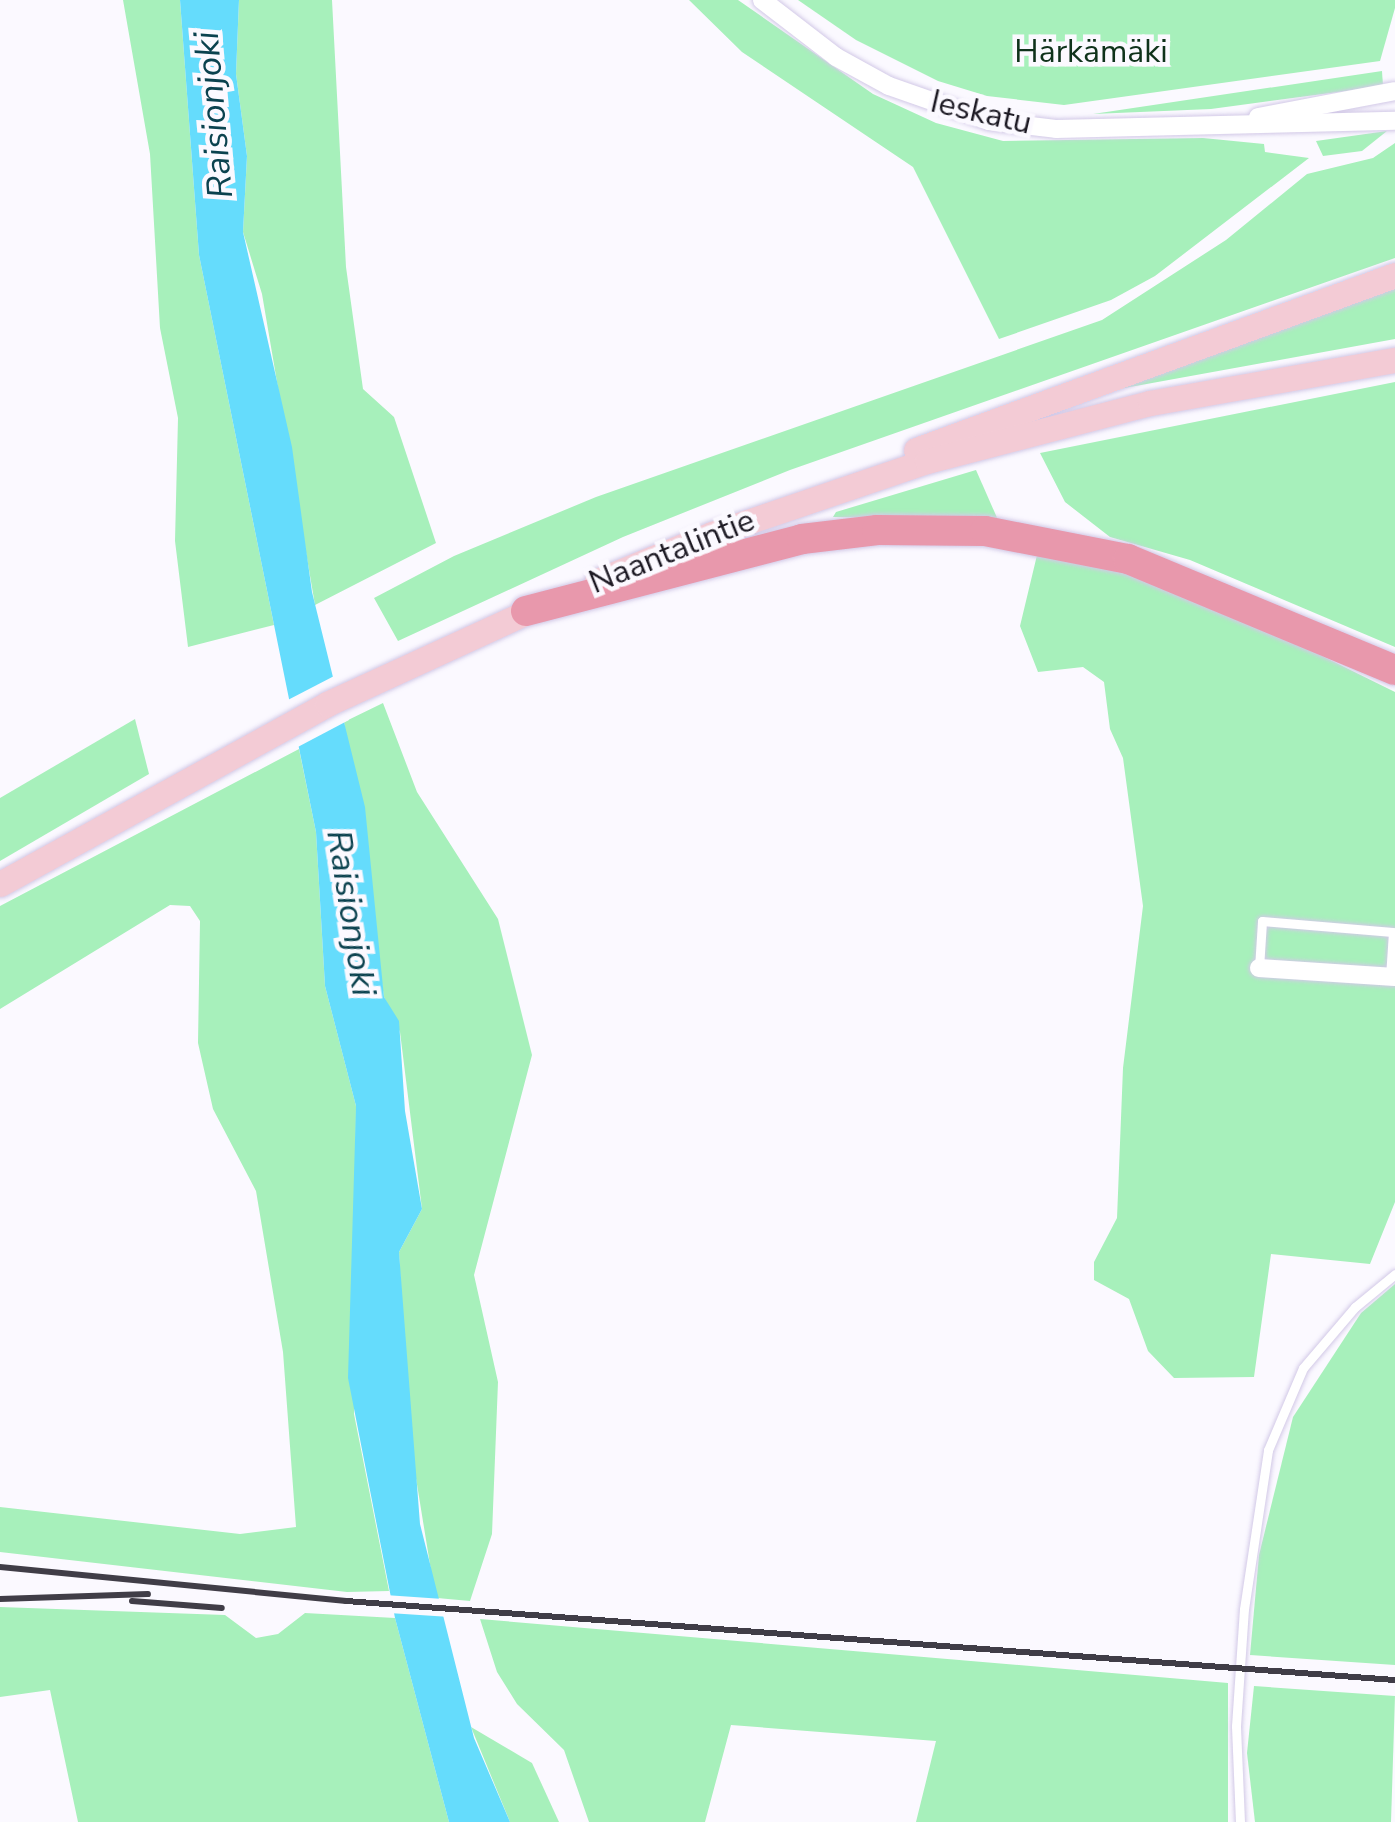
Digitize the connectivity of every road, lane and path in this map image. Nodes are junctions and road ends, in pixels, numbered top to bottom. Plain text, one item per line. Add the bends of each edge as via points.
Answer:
1 (762, 0) edge
2 (1395, 91) edge
3 (1395, 121) edge
4 (1230, 122) junction
5 (1395, 275) edge
6 (1395, 360) edge
7 (780, 509) junction
8 (526, 611) junction
9 (1395, 670) edge
10 (0, 884) edge
11 (1259, 968) joint
12 (1392, 977) edge
13 (1395, 1274) edge
14 (1240, 1822) edge

1 - 4 street, Ieskatu via 836,57 963,114 1056,129
2 - 4 street, Ieskatu
3 - 4 street, Ieskatu
5 - 7 main road via 991,419
6 - 7 main road, Naantalintie via 1053,426
7 - 8 main road, Naantalintie
8 - 9 main road via 802,538 877,530 985,531 1128,559
8 - 10 main road, Naantalintie via 234,754
11 - 12 street
11 - 12 lane via 1262,922 1393,932
13 - 14 lane via 1355,1306 1303,1368 1268,1450 1240,1668

